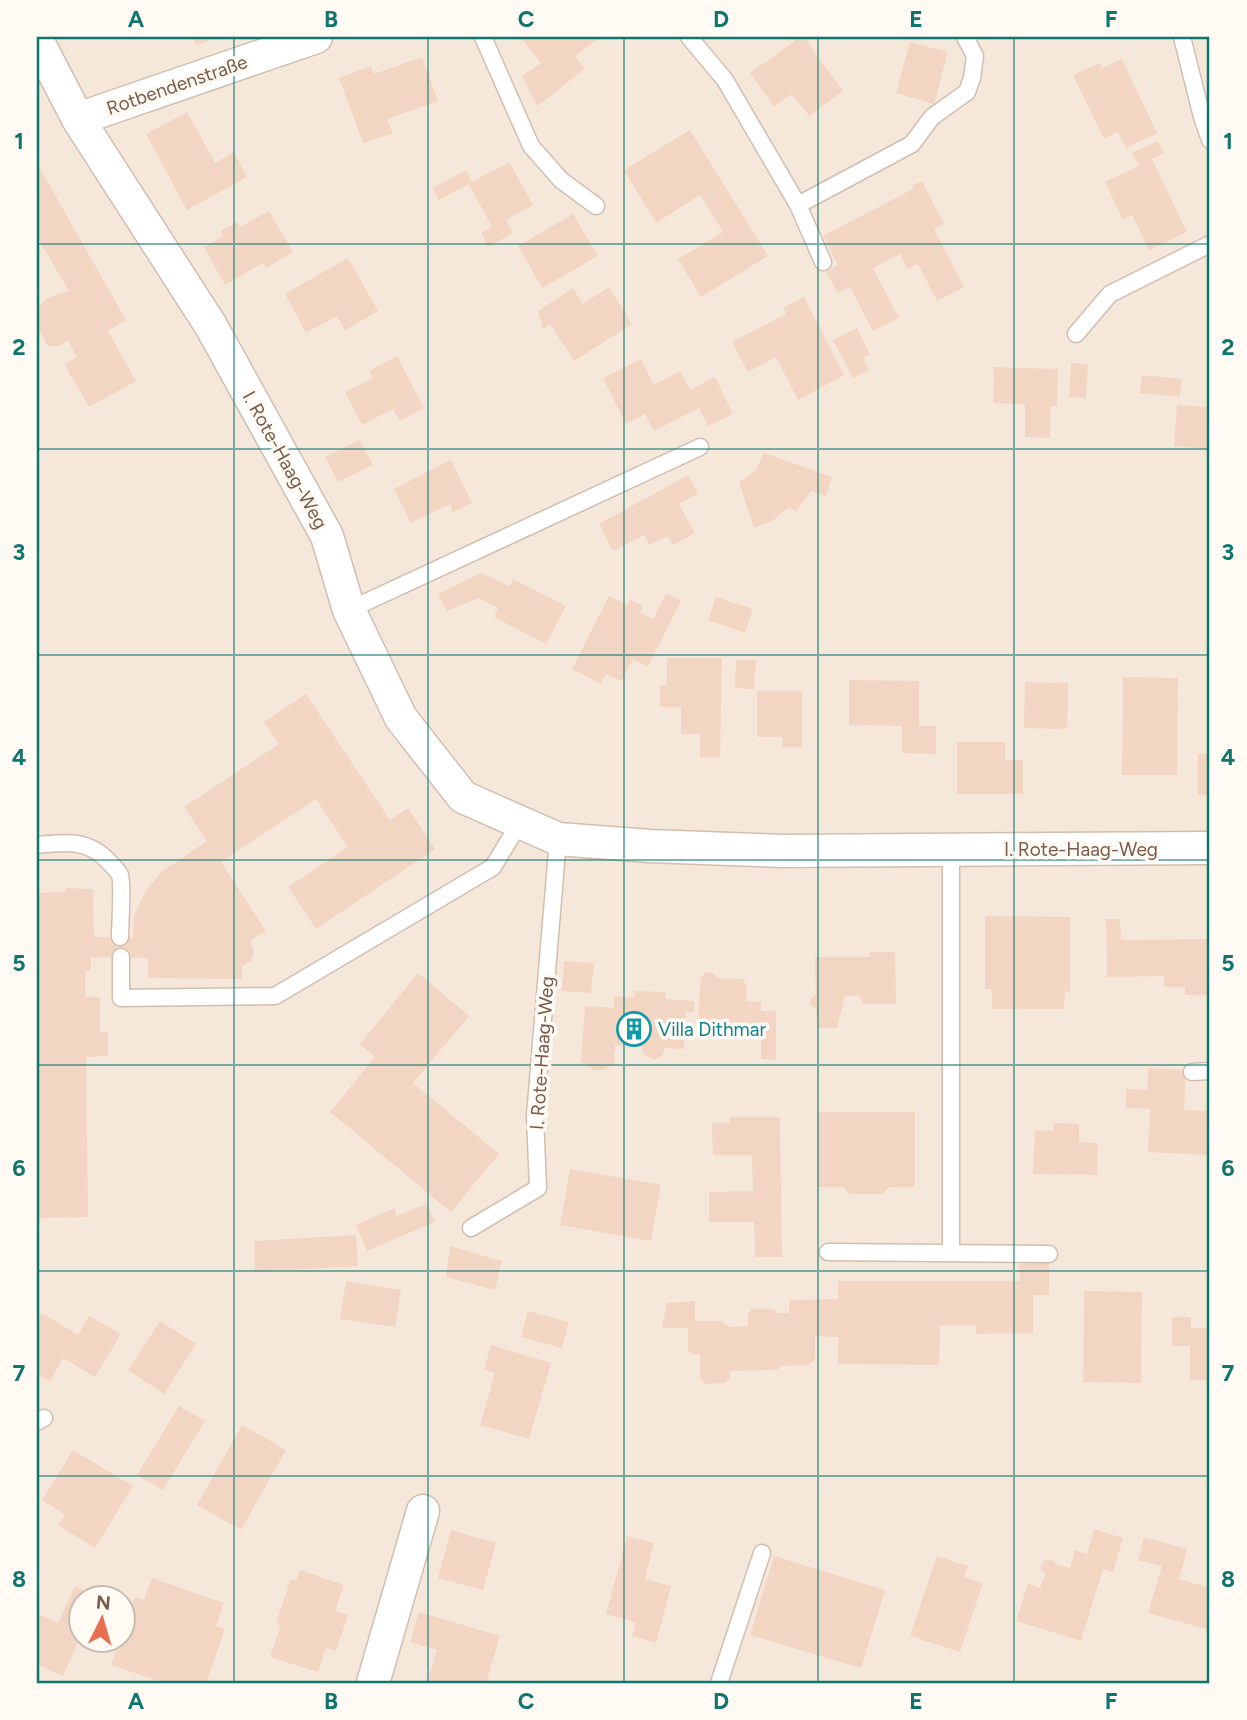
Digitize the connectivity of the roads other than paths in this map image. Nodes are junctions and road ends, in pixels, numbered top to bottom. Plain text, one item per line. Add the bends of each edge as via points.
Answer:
1 (316, 37) edge
2 (483, 37) edge
3 (689, 37) edge
4 (965, 37) edge
5 (1182, 37) edge
6 (37, 40) edge
7 (78, 119) junction
8 (1210, 140) edge
9 (798, 205) junction
10 (596, 206) dead end
11 (1210, 244) edge
12 (823, 262) dead end
13 (1076, 334) dead end
14 (701, 447) dead end
15 (349, 610) junction
16 (520, 822) junction
17 (558, 839) junction
18 (37, 845) edge
19 (1210, 848) edge
20 (951, 850) junction
21 (120, 937) dead end
22 (121, 957) dead end
23 (1210, 1071) edge
24 (1192, 1072) dead end
25 (471, 1228) dead end
26 (828, 1252) dead end
27 (951, 1253) junction
28 (1049, 1254) dead end
29 (424, 1511) dead end
30 (762, 1553) dead end
31 (373, 1683) edge
32 (719, 1683) edge

1 - 7 street, Rotbendenstraße
2 - 10 lane via 531,146 561,180
3 - 9 lane via 725,80
4 - 9 lane via 975,56 967,92 932,117 912,144
5 - 8 lane
6 - 7 street, I. Rote-Haag-Weg
7 - 15 street, I. Rote-Haag-Weg via 211,326 250,396 327,536
9 - 12 lane
11 - 13 lane via 1110,294
14 - 15 lane
15 - 16 street, I. Rote-Haag-Weg via 401,718 463,797
16 - 17 street, I. Rote-Haag-Weg
16 - 22 lane via 493,867 275,996 121,998
17 - 20 street, I. Rote-Haag-Weg via 725,850
17 - 25 lane, I. Rote-Haag-Weg via 536,1116 538,1188
18 - 21 lane via 83,844 111,863 120,875
19 - 20 street, I. Rote-Haag-Weg
20 - 27 lane
23 - 24 lane
26 - 27 lane
27 - 28 lane
29 - 31 street
30 - 32 lane

